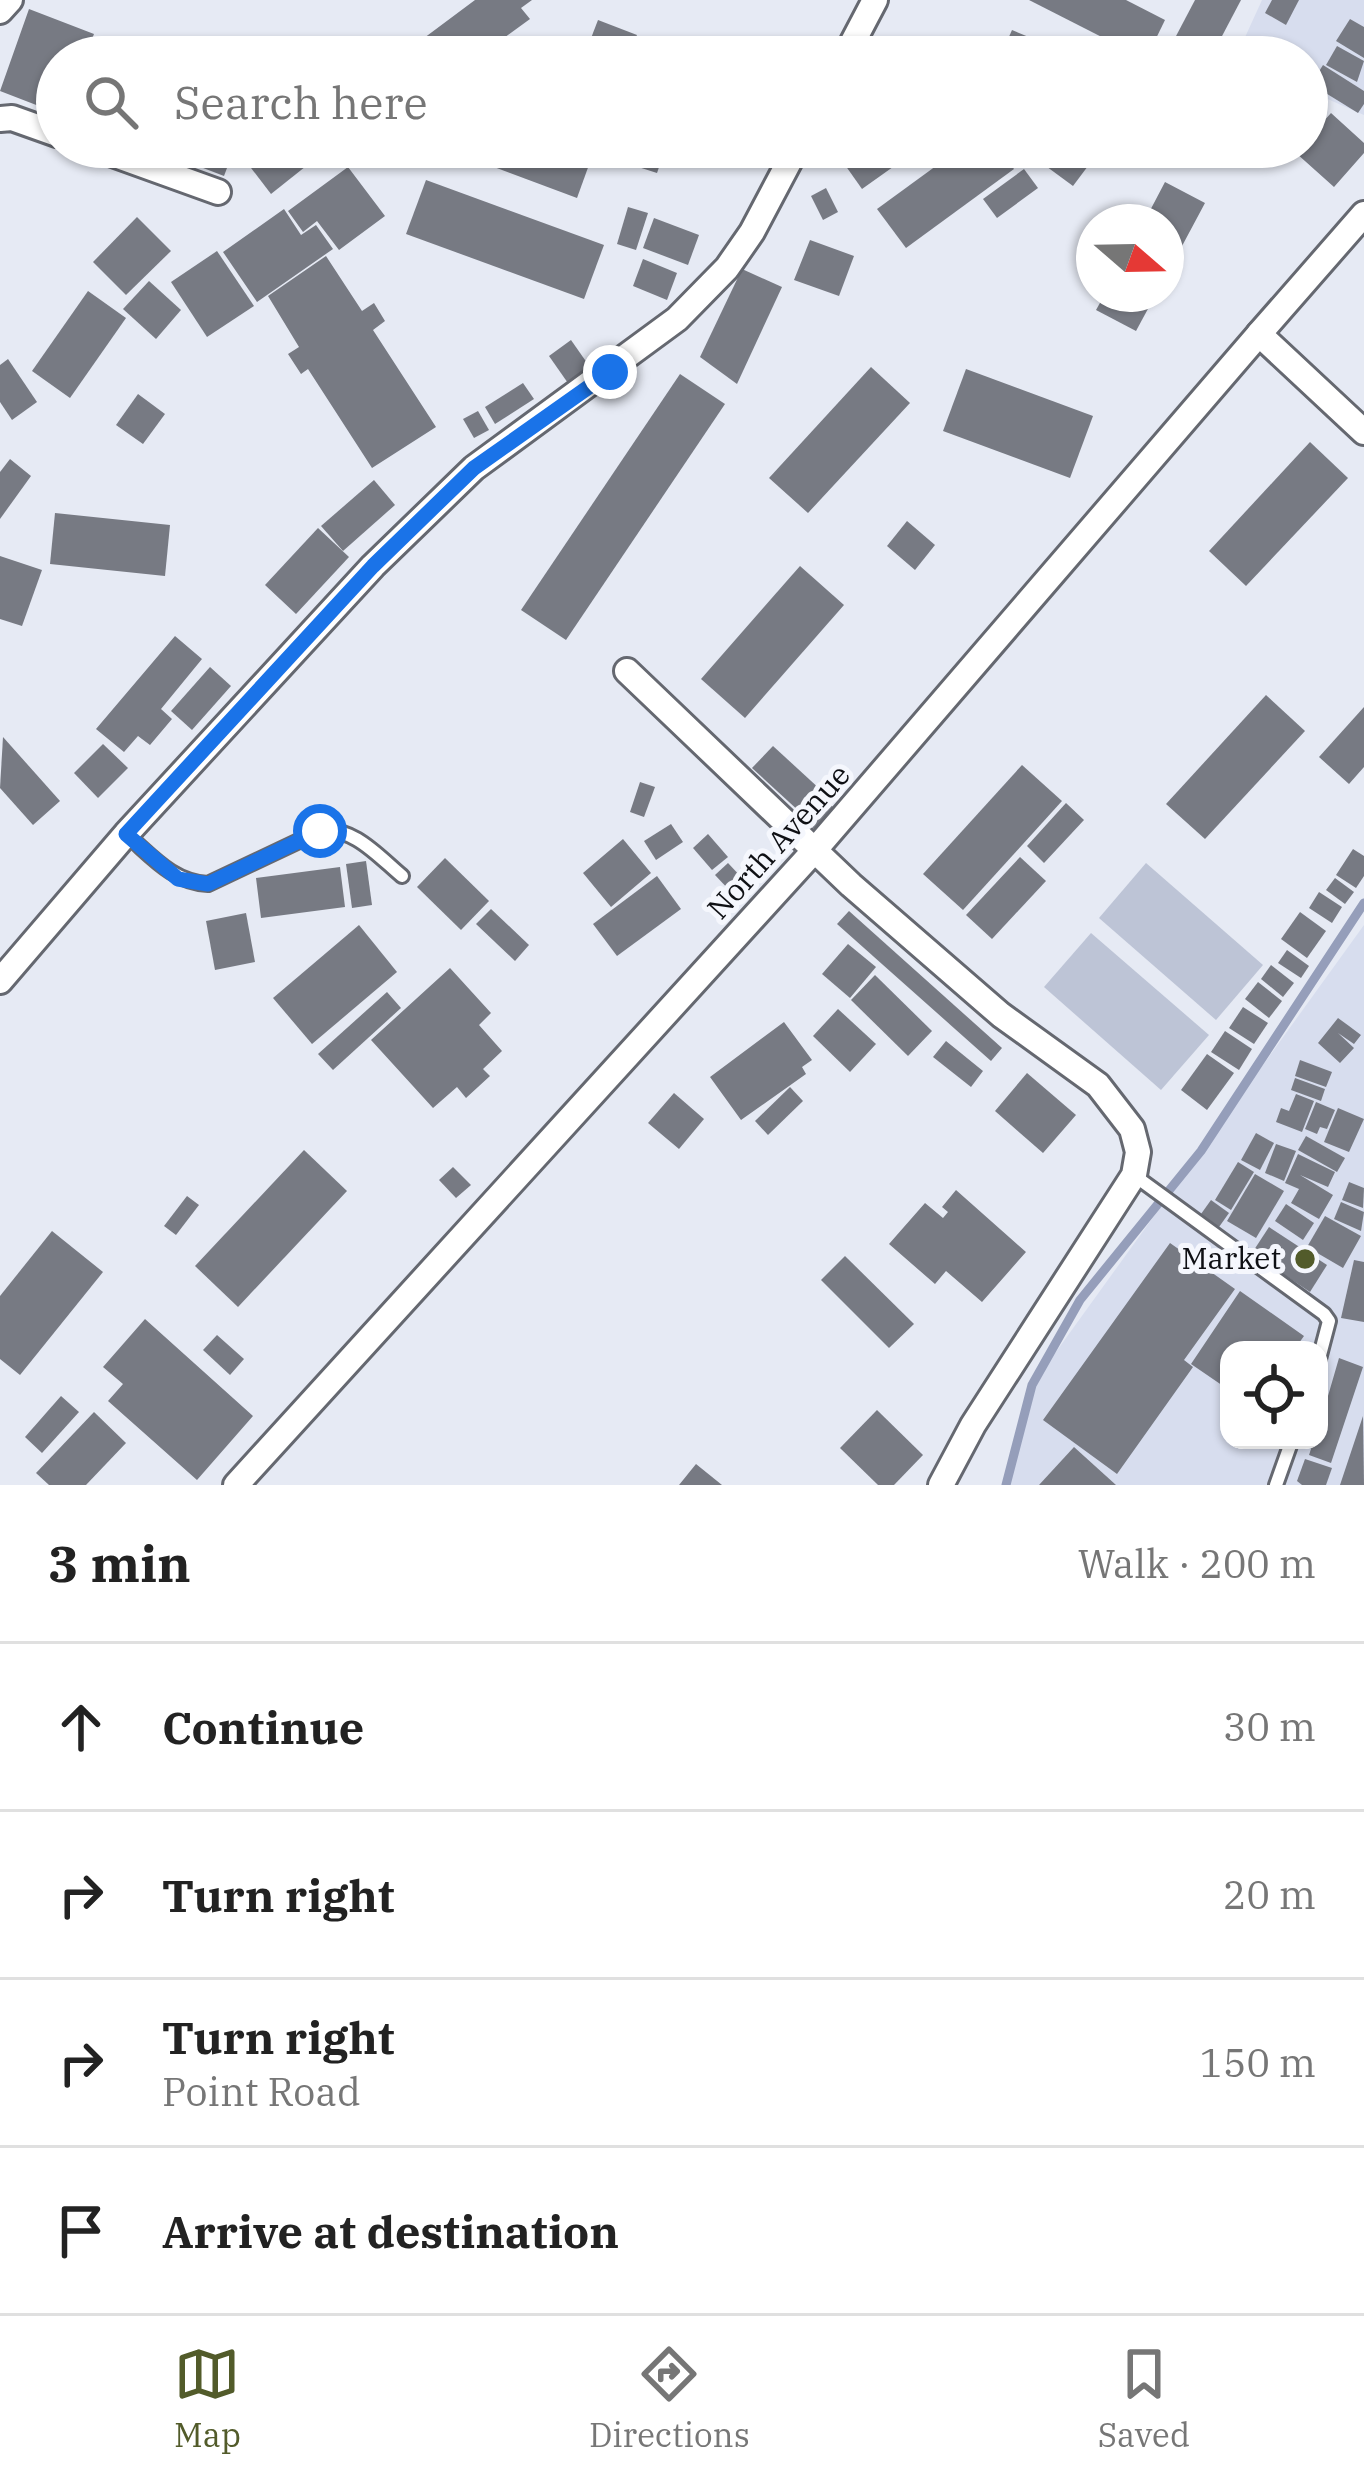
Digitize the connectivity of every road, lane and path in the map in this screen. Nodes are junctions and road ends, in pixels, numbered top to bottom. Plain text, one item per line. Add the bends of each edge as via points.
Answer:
1 (10, 0) edge
2 (875, 0) edge
3 (0, 11) edge
4 (856, 36) edge
5 (0, 119) edge
6 (36, 127) edge
7 (151, 168) edge
8 (786, 168) edge
9 (218, 192) dead end
10 (1364, 214) edge
11 (1259, 334) junction
12 (1364, 432) edge
13 (627, 671) dead end
14 (126, 834) junction
15 (813, 851) junction
16 (402, 876) dead end
17 (0, 981) edge
18 (1143, 1182) junction
19 (1324, 1341) edge
20 (1289, 1449) edge
21 (236, 1485) edge
22 (940, 1485) edge
23 (1276, 1485) edge

1 - 3 street
2 - 4 street
5 - 6 street
7 - 9 street
8 - 14 street via 727,268 677,319 474,468
10 - 11 street, North Avenue
11 - 12 street
11 - 15 street, North Avenue
13 - 15 street
14 - 16 lane via 178,879 194,883 332,829 348,832
14 - 17 street
15 - 18 street via 1001,1015 1098,1085 1132,1129
15 - 21 street, North Avenue
18 - 19 lane via 1324,1314
18 - 22 street
20 - 23 lane

